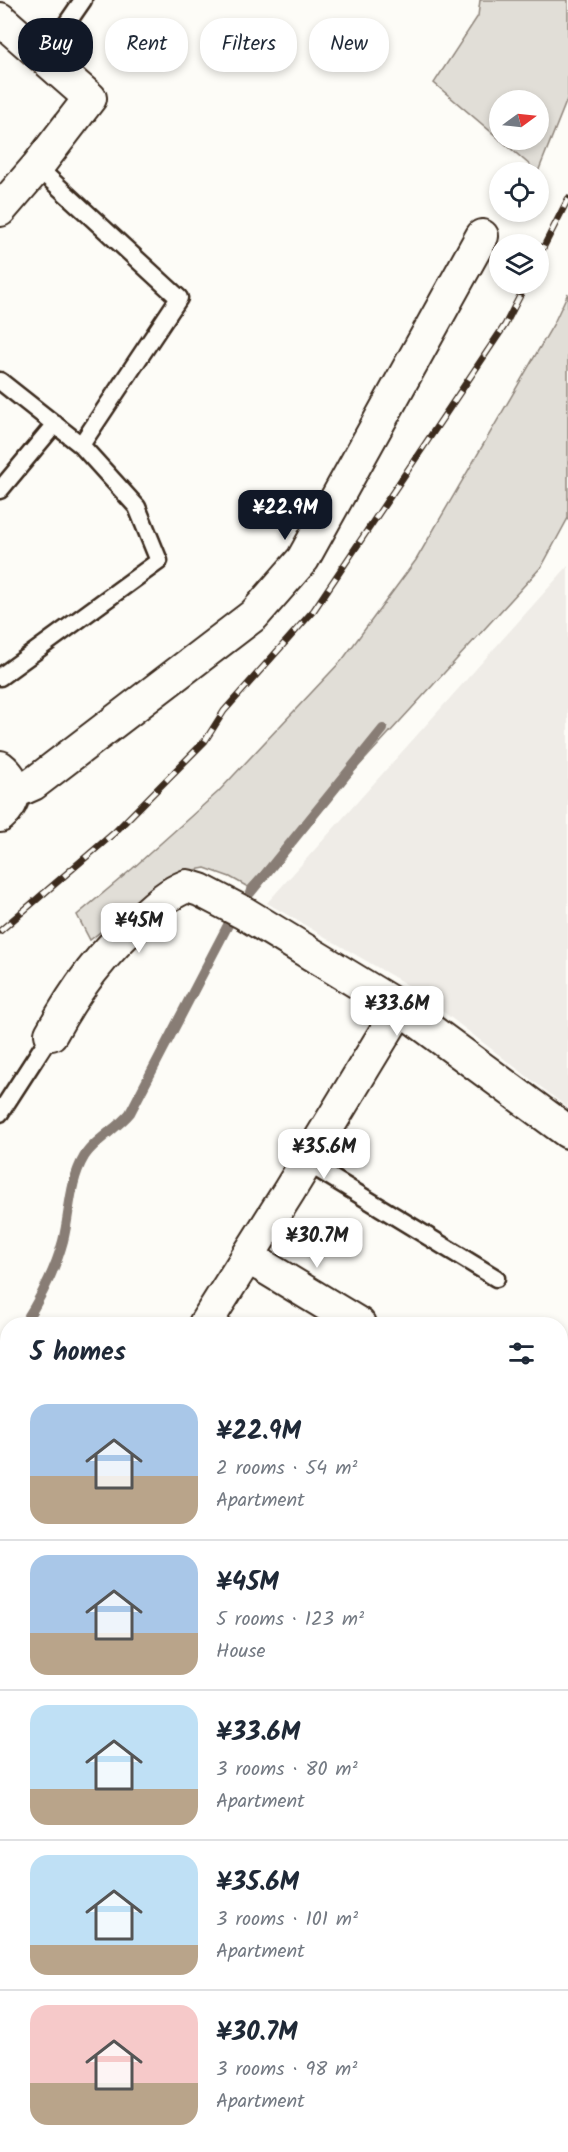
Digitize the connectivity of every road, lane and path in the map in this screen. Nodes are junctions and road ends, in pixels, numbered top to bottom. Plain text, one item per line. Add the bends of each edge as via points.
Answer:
1 (83, 0) edge
2 (71, 18) edge
3 (0, 19) edge
4 (18, 35) edge
5 (59, 72) edge
6 (37, 167) junction
7 (0, 210) edge
8 (482, 236) dead end
9 (0, 381) edge
10 (54, 424) junction
11 (81, 445) junction
12 (0, 490) edge
13 (0, 677) edge
14 (5, 792) edge
15 (400, 1008) junction
16 (51, 1034) joint
17 (0, 1113) edge
18 (568, 1132) edge
19 (306, 1162) junction
20 (248, 1257) junction
21 (496, 1278) dead end
22 (209, 1317) edge
23 (347, 1317) edge

1 - 2 lane
3 - 4 street
5 - 6 street via 90,98
6 - 7 street
6 - 11 lane via 179,298
8 - 14 street via 303,559 254,615 33,784
9 - 10 lane
10 - 11 lane
10 - 12 lane
11 - 13 lane via 137,507 159,561
15 - 16 street via 244,913 187,886 164,898 100,958
15 - 18 street
15 - 19 street
16 - 17 lane
19 - 20 street
19 - 21 lane
20 - 22 street
20 - 23 street

